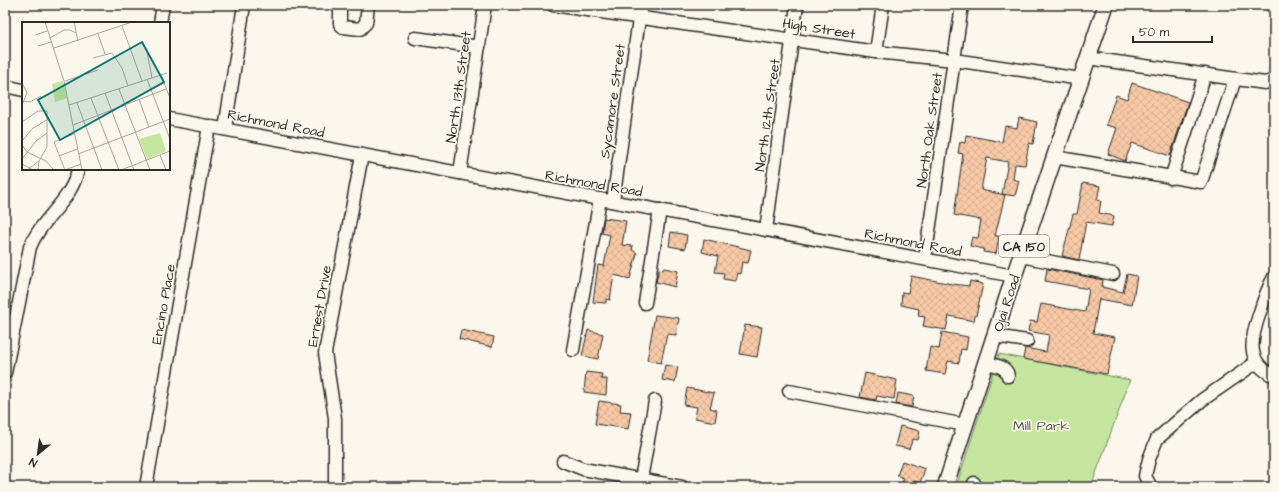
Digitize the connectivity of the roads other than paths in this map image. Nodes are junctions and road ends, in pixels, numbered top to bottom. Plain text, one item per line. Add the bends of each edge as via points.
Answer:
1 (163, 5) edge
2 (244, 5) edge
3 (340, 5) edge
4 (368, 5) edge
5 (485, 5) edge
6 (553, 5) edge
7 (641, 5) edge
8 (797, 5) edge
9 (883, 5) edge
10 (962, 5) edge
11 (1106, 5) edge
12 (639, 17) junction
13 (160, 22) edge
14 (415, 38) dead end
15 (792, 39) junction
16 (479, 47) junction
17 (876, 52) junction
18 (1088, 58) junction
19 (954, 60) junction
20 (1205, 74) junction
21 (1081, 79) junction
22 (1235, 79) junction
23 (1274, 80) edge
24 (5, 86) edge
25 (22, 90) edge
26 (170, 119) edge
27 (209, 126) junction
28 (225, 129) junction
29 (362, 155) junction
30 (1054, 157) junction
31 (78, 170) edge
32 (460, 173) junction
33 (1171, 178) junction
34 (600, 199) junction
35 (613, 201) junction
36 (660, 210) junction
37 (766, 230) junction
38 (1021, 256) junction
39 (925, 259) junction
40 (1112, 274) dead end
41 (1014, 276) junction
42 (1274, 277) edge
43 (645, 303) dead end
44 (995, 336) junction
45 (1027, 341) dead end
46 (573, 350) dead end
47 (1257, 362) junction
48 (986, 363) junction
49 (5, 373) edge
50 (1008, 376) dead end
51 (1274, 376) edge
52 (789, 391) dead end
53 (655, 401) dead end
54 (965, 425) junction
55 (563, 460) dead end
56 (641, 479) junction
57 (146, 487) edge
58 (335, 487) edge
59 (682, 487) edge
60 (945, 487) edge
61 (1151, 487) edge

1 - 13 street
2 - 28 street
3 - 4 street via 340,24 343,27 360,29 366,22
5 - 16 street, North 13th Street
6 - 12 street, High Street
7 - 12 street, Sycamore Street
8 - 15 street, North 12th Street
9 - 17 street
10 - 19 street, North Oak Street
11 - 18 main road, Ojai Road / CA 150
12 - 15 street, High Street
12 - 35 street, Sycamore Street
14 - 16 street
15 - 17 street, High Street
15 - 37 street, North 12th Street
16 - 32 street, North 13th Street
17 - 19 street, High Street
18 - 20 street
18 - 21 main road, Ojai Road / CA 150
19 - 21 street, High Street
19 - 39 street, North Oak Street
20 - 22 street
20 - 33 street
21 - 30 main road, Ojai Road / CA 150
22 - 23 street via 1265,83
22 - 33 street via 1203,179 1201,182
24 - 25 street
26 - 27 street, Richmond Road
27 - 28 street, Richmond Road
27 - 57 street, Encino Place
28 - 29 street, Richmond Road
29 - 32 street, Richmond Road
29 - 58 street, Ernest Drive via 326,353 335,418
30 - 33 street
30 - 38 main road, Ojai Road / CA 150
31 - 49 street via 68,194 40,226 30,246
32 - 34 street, Richmond Road
34 - 35 street, Richmond Road
34 - 46 street
35 - 36 street, Richmond Road
36 - 37 street, Richmond Road
36 - 43 street
37 - 39 street, Richmond Road
38 - 40 street
38 - 41 main road, Ojai Road / CA 150
39 - 41 street, Richmond Road
41 - 44 main road, Ojai Road / CA 150
42 - 47 street via 1267,290 1251,342
44 - 45 street
44 - 48 main road, Ojai Road / CA 150
47 - 51 street
47 - 61 street via 1202,400 1157,439 1145,476
48 - 50 street via 1003,368
48 - 54 main road, Ojai Road / CA 150
52 - 54 street
53 - 56 street
54 - 60 main road, Ojai Road / CA 150
55 - 56 street via 583,469
56 - 59 street

